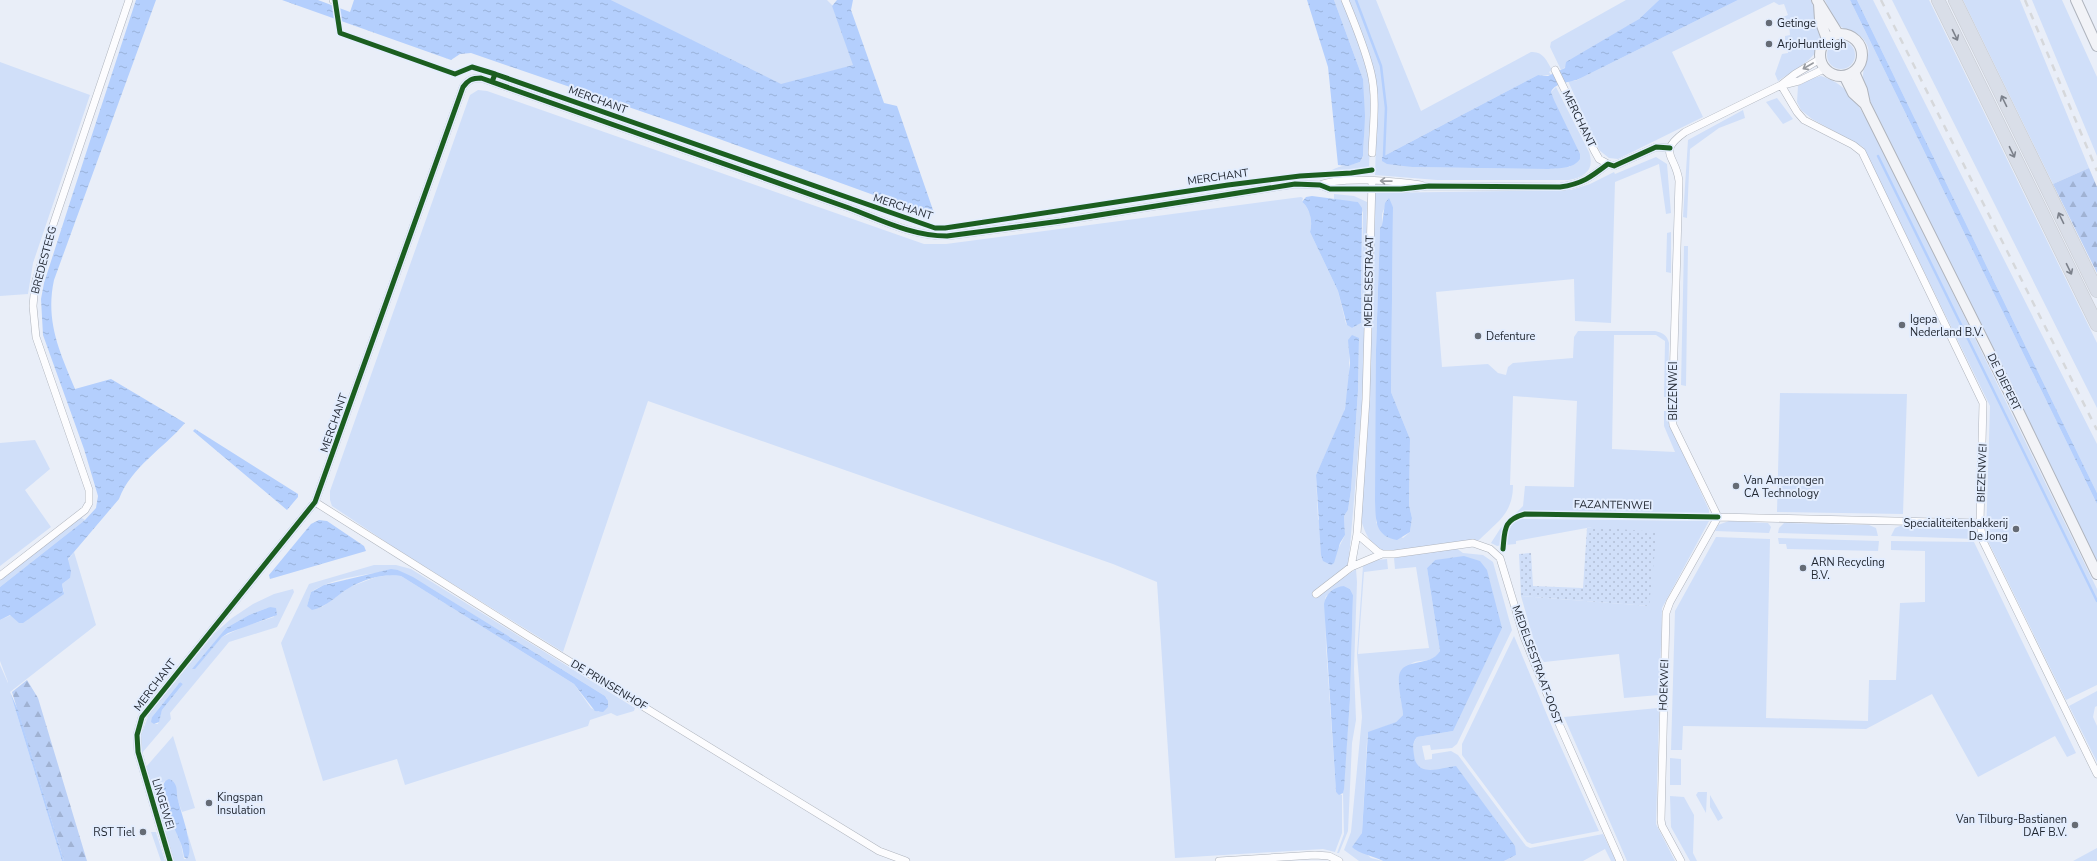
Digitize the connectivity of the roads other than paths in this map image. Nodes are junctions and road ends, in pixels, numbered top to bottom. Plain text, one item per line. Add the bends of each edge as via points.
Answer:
1 (129, 0) edge
2 (1345, 0) edge
3 (1938, 0) edge
4 (1955, 0) edge
5 (2076, 0) edge
6 (1818, 2) edge
7 (1838, 34) junction
8 (1828, 39) junction
9 (2097, 46) edge
10 (1820, 59) junction
11 (1824, 69) junction
12 (1555, 70) dead end
13 (1849, 74) junction
14 (1781, 85) junction
15 (1670, 148) junction
16 (1372, 153) dead end
17 (1608, 164) junction
18 (1372, 181) junction
19 (1320, 185) junction
20 (1429, 186) junction
21 (1371, 189) junction
22 (2097, 291) edge
23 (2097, 325) edge
24 (315, 502) junction
25 (1718, 517) junction
26 (1980, 523) junction
27 (1357, 534) junction
28 (1382, 554) junction
29 (1352, 566) junction
30 (2097, 574) edge
31 (0, 576) edge
32 (1316, 594) dead end
33 (138, 752) joint
34 (2097, 774) edge
35 (170, 861) edge
36 (906, 861) edge
37 (1219, 861) edge
38 (1339, 861) edge
39 (1620, 861) edge
40 (1681, 861) edge

1 - 31 street, BREDESTEEG via 52,228 36,284 33,306 36,337 89,490 89,503 85,510
2 - 16 street via 1371,73
3 -> 23 highway
22 -> 4 highway
5 - 9 main road
6 - 7 main road
6 - 8 main road via 1820,20
7 - 8 main road
7 - 13 main road via 1851,37 1861,47 1862,61
8 - 10 main road via 1821,48
10 - 11 main road
10 -> 14 street
11 - 13 main road via 1834,76
11 - 14 street via 1799,81
12 - 17 street, MERCHANT via 1599,159
13 - 30 main road, DE DIEPERT via 1862,90 1865,104
14 - 15 street via 1685,132 1673,141
14 - 26 street, BIEZENWEI via 1804,120 1862,152 1983,403
15 - 17 street via 1656,147 1614,166
15 - 25 street, BIEZENWEI via 1670,157 1679,181 1672,421
17 - 20 street via 1589,179 1560,187
18 - 19 street, MERCHANT via 1329,181
20 -> 18 street, MERCHANT
18 - 21 street, MEDELSESTRAAT
19 - 21 street, MERCHANT via 1330,189
19 - 24 street, MERCHANT via 1295,184 1061,220 947,236 928,236 481,78 473,78 463,87
20 - 21 street, MERCHANT via 1401,190
21 - 27 street, MEDELSESTRAAT via 1367,371
24 - 33 street, MERCHANT via 145,711 138,730
24 - 36 street, DE PRINSENHOF via 879,852
25 - 26 street
25 - 40 street, HOEKWEI via 1666,613 1661,820
26 - 34 street, BIEZENWEI via 1983,541
27 - 28 street
27 - 29 street, MEDELSESTRAAT
28 - 29 street, MEDELSESTRAAT-OOST
28 - 39 street, MEDELSESTRAAT-OOST via 1473,543 1490,549 1500,558 1524,637
29 - 32 street
33 - 35 street, LINGEWEI
37 - 38 street via 1315,855 1329,856

